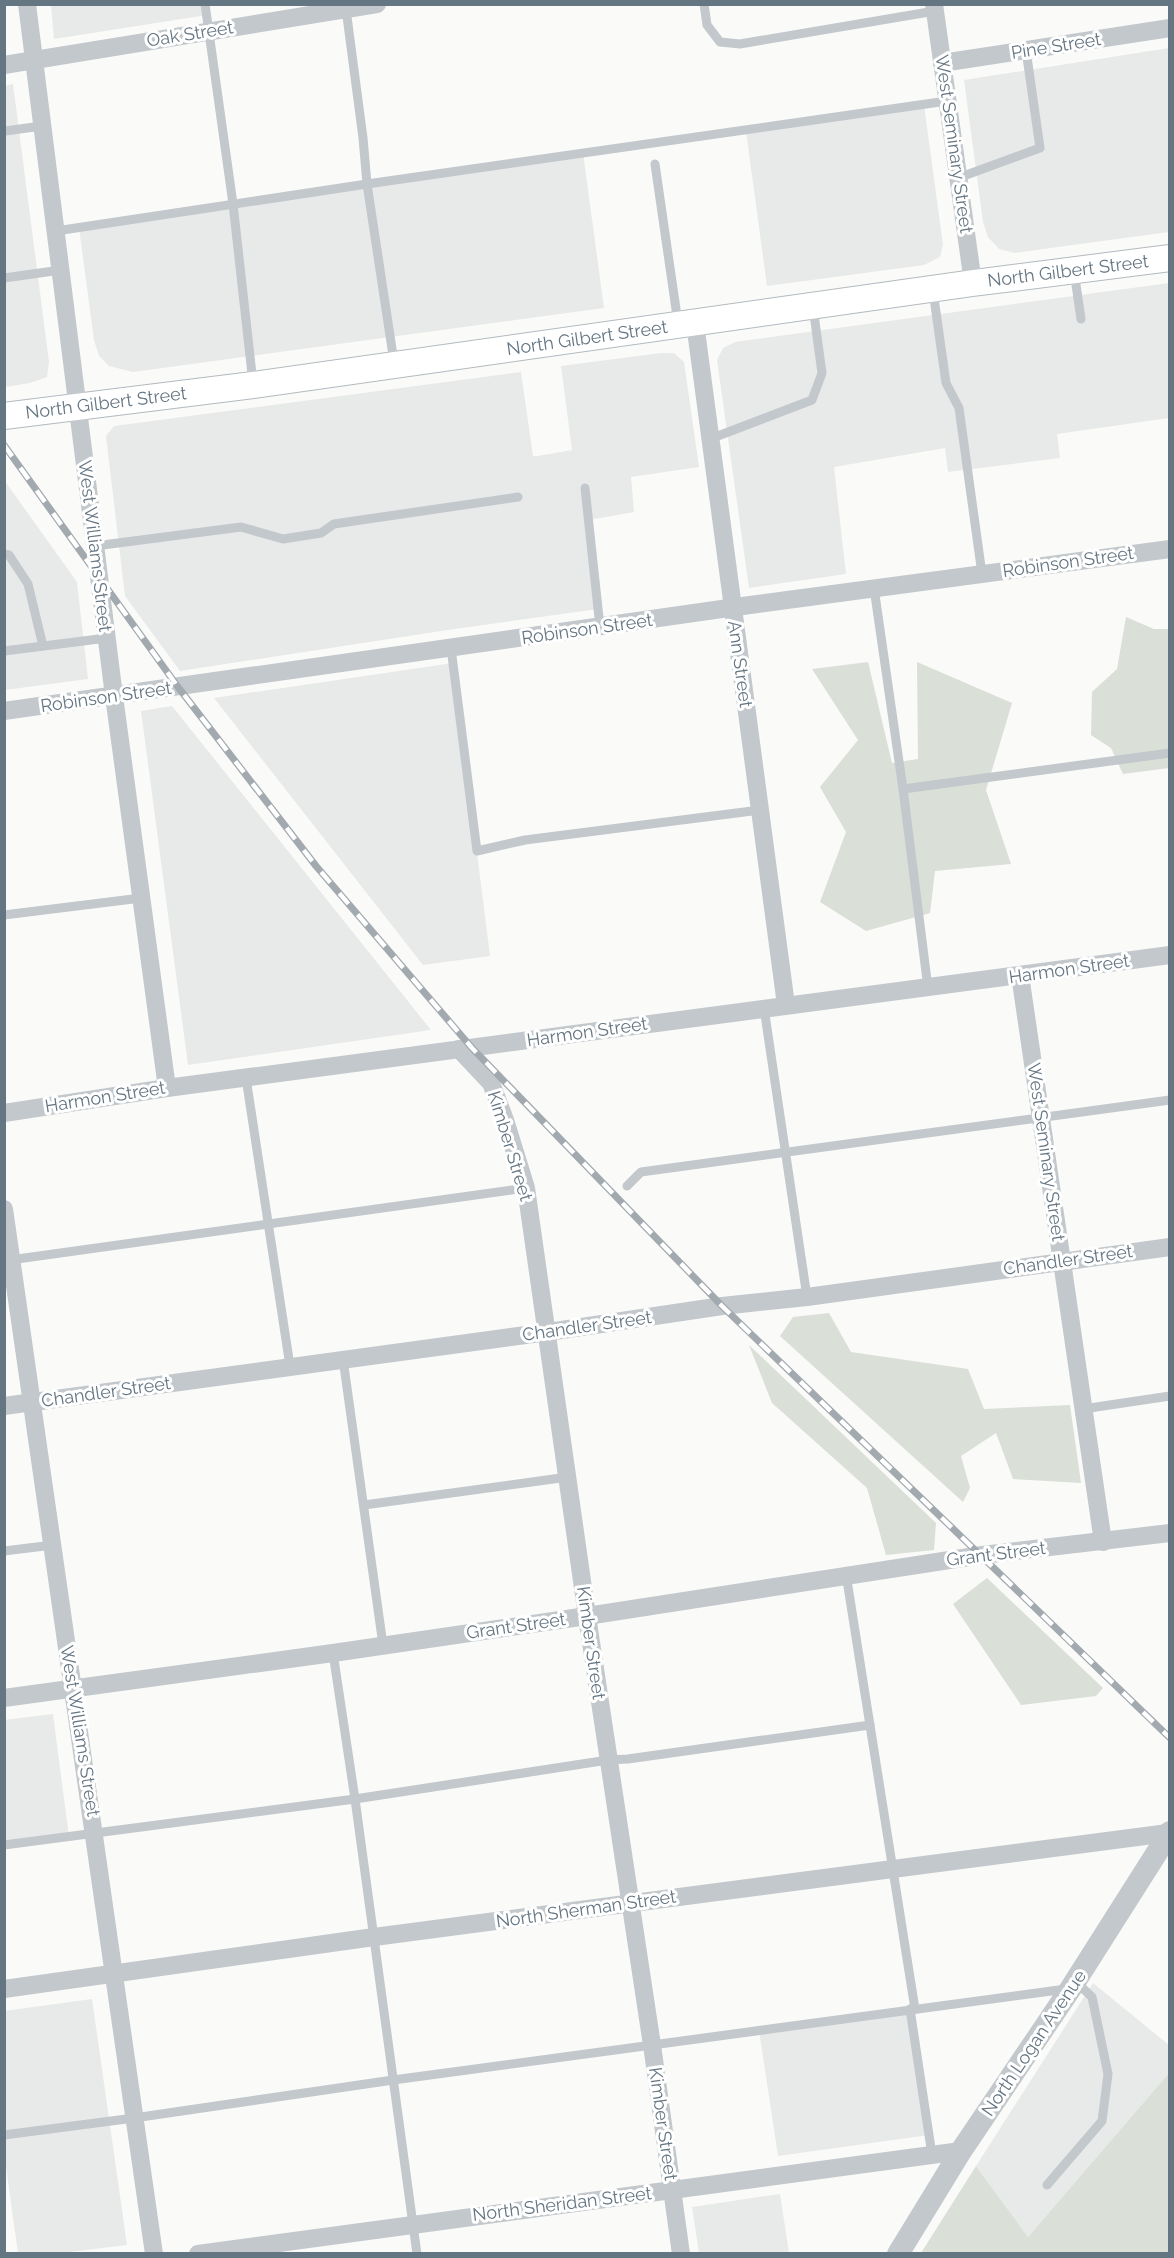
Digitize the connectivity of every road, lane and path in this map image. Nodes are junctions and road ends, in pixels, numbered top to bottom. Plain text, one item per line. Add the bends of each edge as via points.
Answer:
1 (27, 4) edge
2 (205, 4) edge
3 (377, 4) edge
4 (704, 4) edge
5 (935, 8) edge
6 (346, 9) junction
7 (1170, 28) edge
8 (209, 31) junction
9 (1026, 50) junction
10 (34, 59) junction
11 (942, 63) junction
12 (4, 65) edge
13 (947, 101) junction
14 (42, 126) junction
15 (5, 131) edge
16 (656, 164) dead end
17 (958, 178) junction
18 (367, 184) junction
19 (233, 204) junction
20 (56, 231) junction
21 (1170, 258) edge
22 (61, 270) junction
23 (1074, 270) junction
24 (4, 278) edge
25 (973, 283) junction
26 (933, 288) junction
27 (813, 306) junction
28 (1081, 319) dead end
29 (687, 324) junction
30 (394, 365) junction
31 (253, 385) junction
32 (78, 406) junction
33 (4, 416) edge
34 (710, 439) junction
35 (585, 488) dead end
36 (519, 497) dead end
37 (95, 546) junction
38 (1170, 549) edge
39 (4, 554) edge
40 (982, 574) junction
41 (874, 588) junction
42 (733, 608) junction
43 (600, 627) junction
44 (107, 638) junction
45 (44, 646) junction
46 (451, 648) junction
47 (4, 651) edge
48 (114, 696) junction
49 (4, 711) edge
50 (1170, 753) edge
51 (903, 789) junction
52 (760, 810) junction
53 (141, 898) junction
54 (4, 915) edge
55 (1170, 955) edge
56 (1020, 975) junction
57 (928, 988) junction
58 (786, 1005) junction
59 (764, 1008) junction
60 (459, 1049) junction
61 (246, 1078) junction
62 (167, 1088) junction
63 (1170, 1100) edge
64 (4, 1113) edge
65 (1041, 1117) junction
66 (785, 1151) junction
67 (627, 1186) dead end
68 (526, 1188) junction
69 (4, 1209) edge
70 (269, 1224) junction
71 (1170, 1247) edge
72 (8, 1260) edge
73 (1062, 1260) junction
74 (807, 1298) junction
75 (548, 1332) junction
76 (343, 1359) junction
77 (290, 1366) junction
78 (1170, 1396) edge
79 (32, 1402) junction
80 (4, 1406) edge
81 (1083, 1409) junction
82 (568, 1477) junction
83 (364, 1505) junction
84 (1170, 1533) edge
85 (1103, 1542) junction
86 (53, 1545) junction
87 (4, 1551) edge
88 (846, 1574) junction
89 (587, 1616) junction
90 (383, 1645) junction
91 (333, 1653) junction
92 (73, 1688) junction
93 (4, 1698) edge
94 (870, 1725) junction
95 (608, 1760) junction
96 (355, 1799) junction
97 (1169, 1832) edge
98 (96, 1835) junction
99 (4, 1845) edge
100 (892, 1868) junction
101 (629, 1904) junction
102 (374, 1937) junction
103 (115, 1974) junction
104 (1073, 1985) junction
105 (4, 1989) edge
106 (913, 2009) junction
107 (652, 2045) junction
108 (393, 2080) junction
109 (134, 2118) junction
110 (4, 2135) edge
111 (961, 2151) junction
112 (932, 2155) junction
113 (1047, 2185) dead end
114 (673, 2190) junction
115 (413, 2224) junction
116 (154, 2253) edge
117 (198, 2253) edge
118 (417, 2253) edge
119 (681, 2253) edge
120 (898, 2253) edge

1 - 10 street, West Williams Street
2 - 8 lane
3 - 6 street, Oak Street
4 - 5 lane via 707,25 720,42 740,44
5 - 11 street, West Seminary Street
6 - 8 street, Oak Street
6 - 18 lane
7 - 9 street, Pine Street
8 - 10 street, Oak Street
8 - 19 lane
9 - 11 street, Pine Street
9 - 17 lane via 1040,148
10 - 12 street, Oak Street
10 - 14 street, West Williams Street
11 - 13 street, West Seminary Street
13 - 17 street, West Seminary Street
13 - 18 lane
14 - 15 lane
14 - 20 street, West Williams Street
16 - 29 lane
17 - 25 street, West Seminary Street
18 - 19 lane
18 - 30 lane
19 - 20 lane
19 - 31 lane
20 - 22 street, West Williams Street
21 - 23 main road, North Gilbert Street
22 - 24 lane
22 - 32 street, West Williams Street
23 - 25 main road, North Gilbert Street
23 - 28 lane
25 - 26 main road, North Gilbert Street
26 - 27 main road, North Gilbert Street
26 - 40 lane via 946,382 959,408
27 - 29 main road, North Gilbert Street
27 - 34 lane via 822,373 812,400
29 - 30 main road, North Gilbert Street
29 - 34 street, Ann Street
30 - 31 main road, North Gilbert Street
31 - 32 main road, North Gilbert Street
32 - 33 main road, North Gilbert Street
32 - 37 street, West Williams Street
34 - 42 street, Ann Street
35 - 43 lane
36 - 37 lane via 334,524 321,533 284,539 241,527
37 - 44 street, West Williams Street
38 - 40 street, Robinson Street
39 - 45 lane via 9,555 28,584
40 - 41 street, Robinson Street
41 - 42 street, Robinson Street
41 - 51 lane
42 - 43 street, Robinson Street
42 - 52 street, Ann Street
43 - 46 street, Robinson Street
44 - 45 lane
44 - 48 street, West Williams Street
45 - 47 lane
46 - 48 street, Robinson Street
46 - 52 lane via 477,851 525,840
48 - 49 street, Robinson Street
48 - 53 street, West Williams Street
50 - 51 lane
51 - 57 lane
52 - 58 street, Ann Street
53 - 54 lane
53 - 62 street, West Williams Street
55 - 56 street, Harmon Street
56 - 57 street, Harmon Street
56 - 65 street, West Seminary Street
57 - 58 street, Harmon Street
58 - 59 street, Harmon Street
59 - 60 street, Harmon Street
59 - 66 lane
60 - 61 street, Harmon Street
60 - 68 street, Kimber Street via 491,1083
61 - 62 street, Harmon Street
61 - 70 lane
62 - 64 street, Harmon Street
63 - 65 lane
65 - 66 lane
65 - 73 street, West Seminary Street
66 - 67 lane via 641,1172
66 - 74 lane
68 - 70 lane
68 - 75 street, Kimber Street
69 - 72 street, West Williams Street
70 - 72 lane
70 - 77 lane
71 - 73 street, Chandler Street
72 - 79 street, West Williams Street
73 - 74 street, Chandler Street
73 - 81 street, West Seminary Street
74 - 75 street, Chandler Street via 722,1306
75 - 76 street, Chandler Street
75 - 82 street, Kimber Street
76 - 77 street, Chandler Street
76 - 83 lane
77 - 79 street, Chandler Street
78 - 81 lane
79 - 80 street, Chandler Street
79 - 86 street, West Williams Street
81 - 85 street, West Seminary Street
82 - 83 lane
82 - 89 street, Kimber Street
83 - 90 lane
84 - 85 street, Grant Street
85 - 88 street, Grant Street
86 - 87 lane
86 - 92 street, West Williams Street
88 - 89 street, Grant Street
88 - 94 lane
89 - 90 street, Grant Street
89 - 95 street, Kimber Street
90 - 91 street, Grant Street
91 - 92 street, Grant Street
91 - 96 lane
92 - 93 street, Grant Street
92 - 98 street, West Williams Street
94 - 95 lane
94 - 100 lane
95 - 96 lane
95 - 101 street, Kimber Street
96 - 98 lane
96 - 102 lane
97 - 100 street, North Sherman Street
97 - 104 street, North Logan Avenue
98 - 99 lane
98 - 103 street, West Williams Street
100 - 101 street, North Sherman Street
100 - 106 lane
101 - 102 street, North Sherman Street
101 - 107 street, Kimber Street
102 - 103 street, North Sherman Street
102 - 108 lane
103 - 105 street, North Sherman Street
103 - 109 street, West Williams Street
104 - 106 lane
104 - 111 street, North Logan Avenue
104 - 113 lane via 1092,1997 1108,2074 1102,2121
106 - 107 lane
106 - 112 lane
107 - 108 lane
107 - 114 street, Kimber Street
108 - 109 lane
108 - 115 lane
109 - 110 lane
109 - 116 street, West Williams Street
111 - 112 street, North Sheridan Street
111 - 120 street, North Logan Avenue
112 - 114 street, North Sheridan Street
114 - 115 street, North Sheridan Street
114 - 119 street, Kimber Street
115 - 117 street, North Sheridan Street
115 - 118 lane

